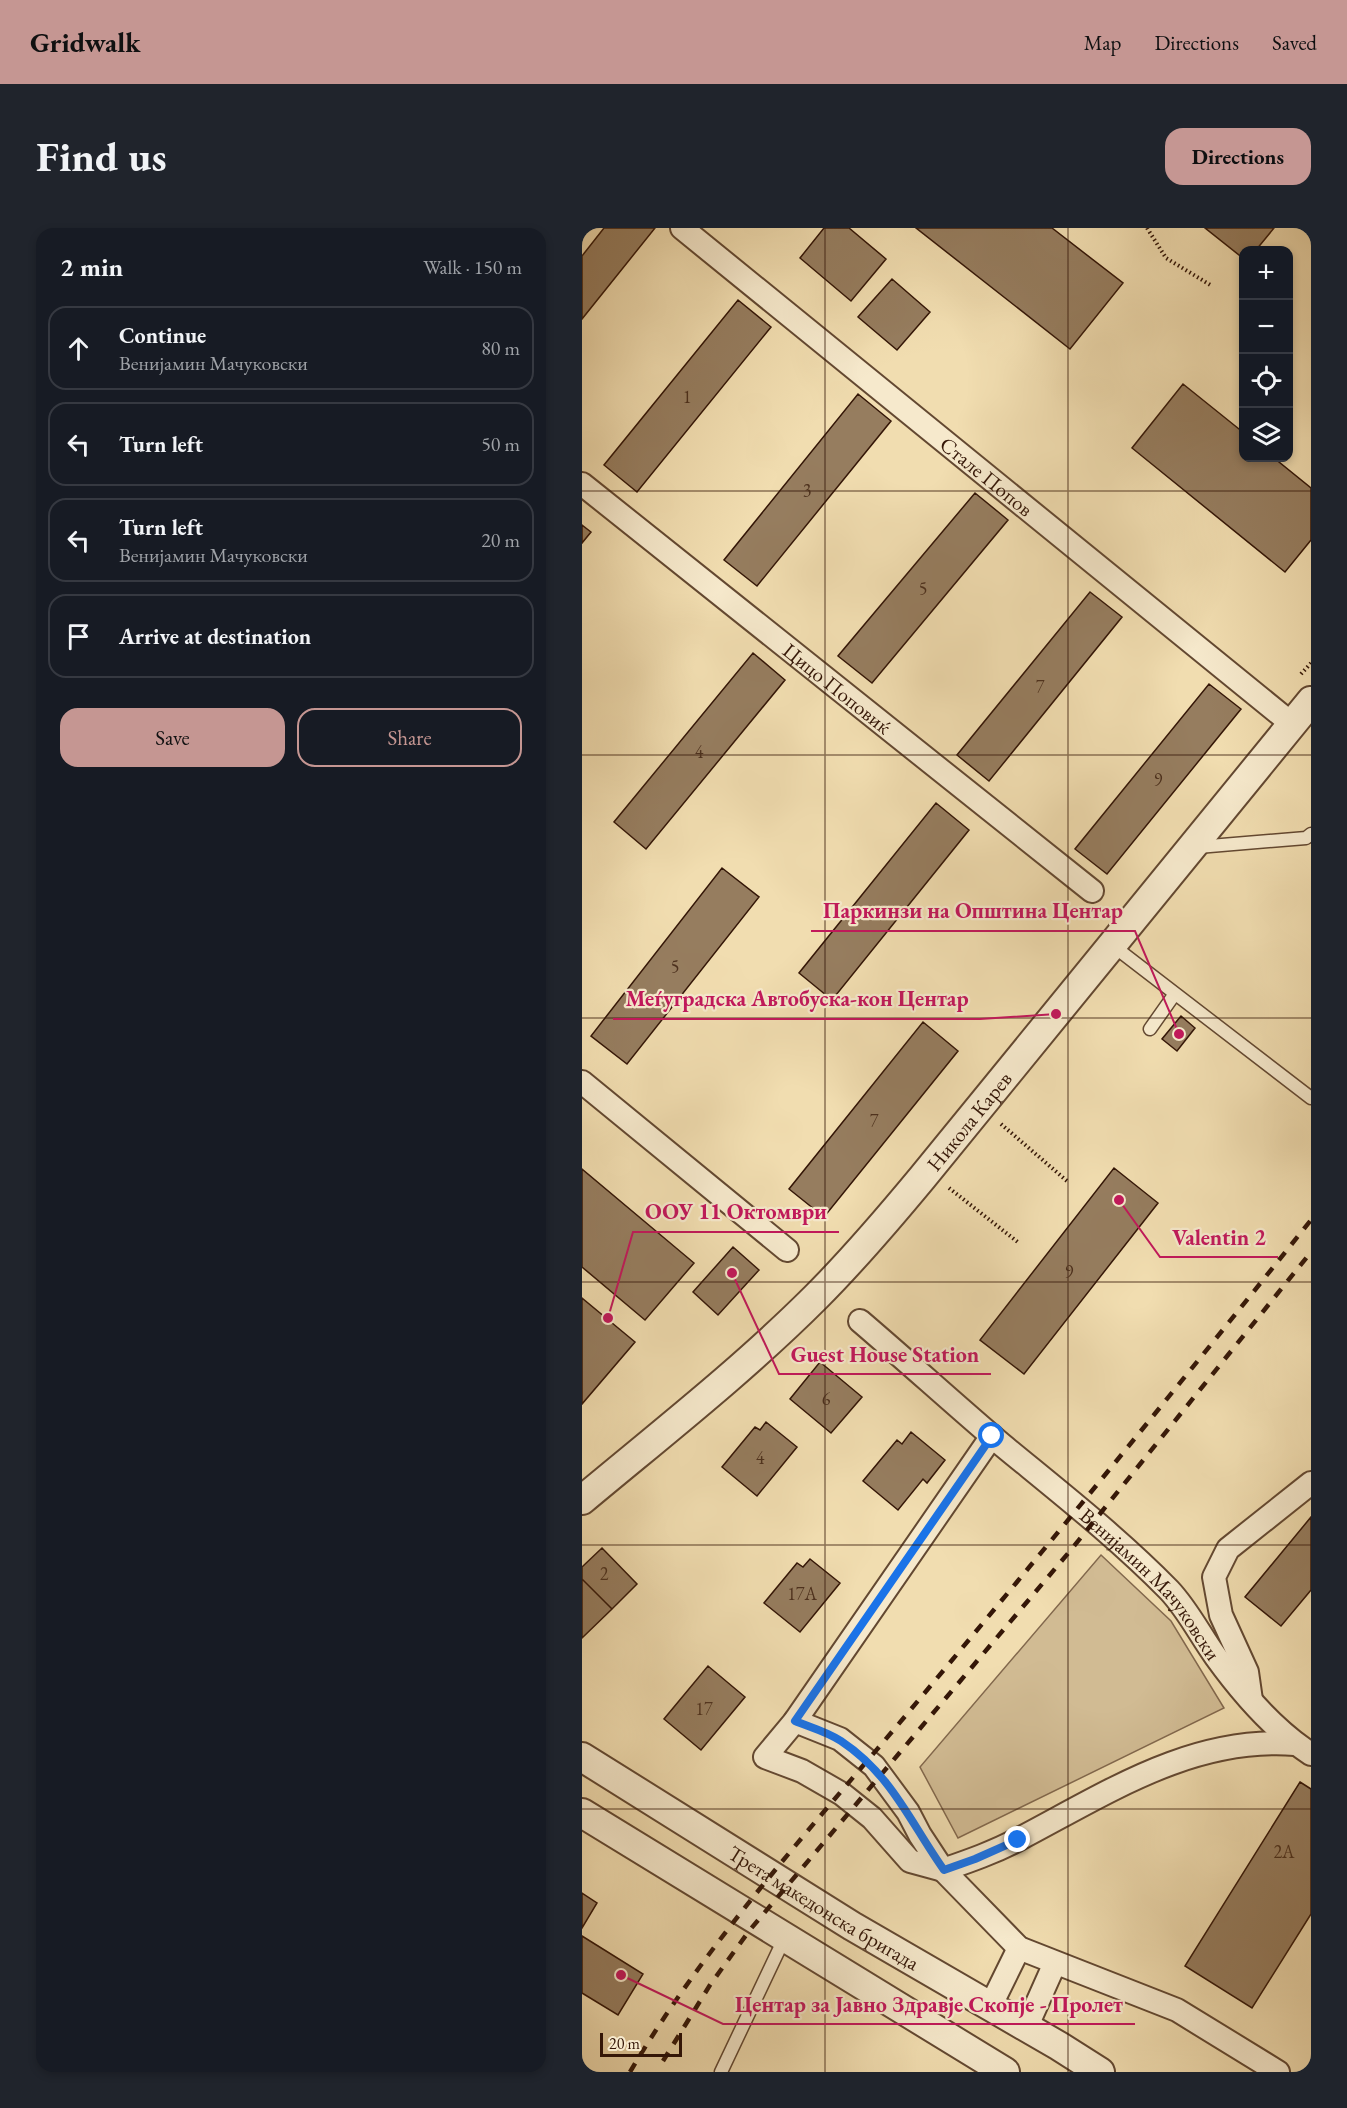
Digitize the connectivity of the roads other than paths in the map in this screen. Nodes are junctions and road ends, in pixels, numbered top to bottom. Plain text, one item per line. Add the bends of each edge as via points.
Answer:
1 (682, 228) edge
2 (582, 484) edge
3 (1311, 701) edge
4 (1292, 724) junction
5 (1311, 834) edge
6 (1190, 847) junction
7 (1092, 891) dead end
8 (1112, 945) junction
9 (1174, 995) junction
10 (1150, 1029) dead end
11 (582, 1082) edge
12 (1311, 1098) edge
13 (787, 1250) dead end
14 (860, 1321) dead end
15 (992, 1436) junction
16 (1311, 1483) edge
17 (582, 1500) edge
18 (1251, 1700) junction
19 (795, 1721) junction
20 (1303, 1749) edge
21 (582, 1757) edge
22 (582, 1813) edge
23 (944, 1870) junction
24 (784, 1939) junction
25 (1018, 1948) junction
26 (1054, 1963) junction
27 (990, 2007) junction
28 (1026, 2028) junction
29 (721, 2072) edge
30 (1005, 2072) edge
31 (1100, 2072) edge
32 (1278, 2072) edge

1 - 4 street, Стале Попов
2 - 7 street, Цицо Поповиќ
3 - 4 street, Никола Карев
4 - 6 street, Никола Карев
5 - 6 lane via 1306,838
6 - 8 street, Никола Карев
8 - 9 lane
8 - 17 street, Никола Карев via 861,1251 756,1353
9 - 10 lane
9 - 12 lane
11 - 13 street
14 - 15 street, Венијамин Мачуковски
15 - 18 street, Венијамин Мачуковски via 1118,1541 1168,1589
15 - 19 street
16 - 18 street via 1228,1548 1214,1577 1221,1615 1247,1672
18 - 20 street, Венијамин Мачуковски
19 - 23 street via 840,1739 874,1766
19 - 23 street via 765,1756 842,1794 872,1818 910,1861
20 - 23 street, Венијамин Мачуковски via 1269,1742 1193,1755 1110,1791 1018,1840
21 - 27 street, Трета македонска бригада via 852,1926
22 - 24 street
23 - 25 street
24 - 29 lane
24 - 30 street
25 - 26 street
25 - 27 street
26 - 28 street
26 - 32 street via 1178,2010
27 - 28 street, Трета македонска бригада
28 - 31 street, Трета македонска бригада

